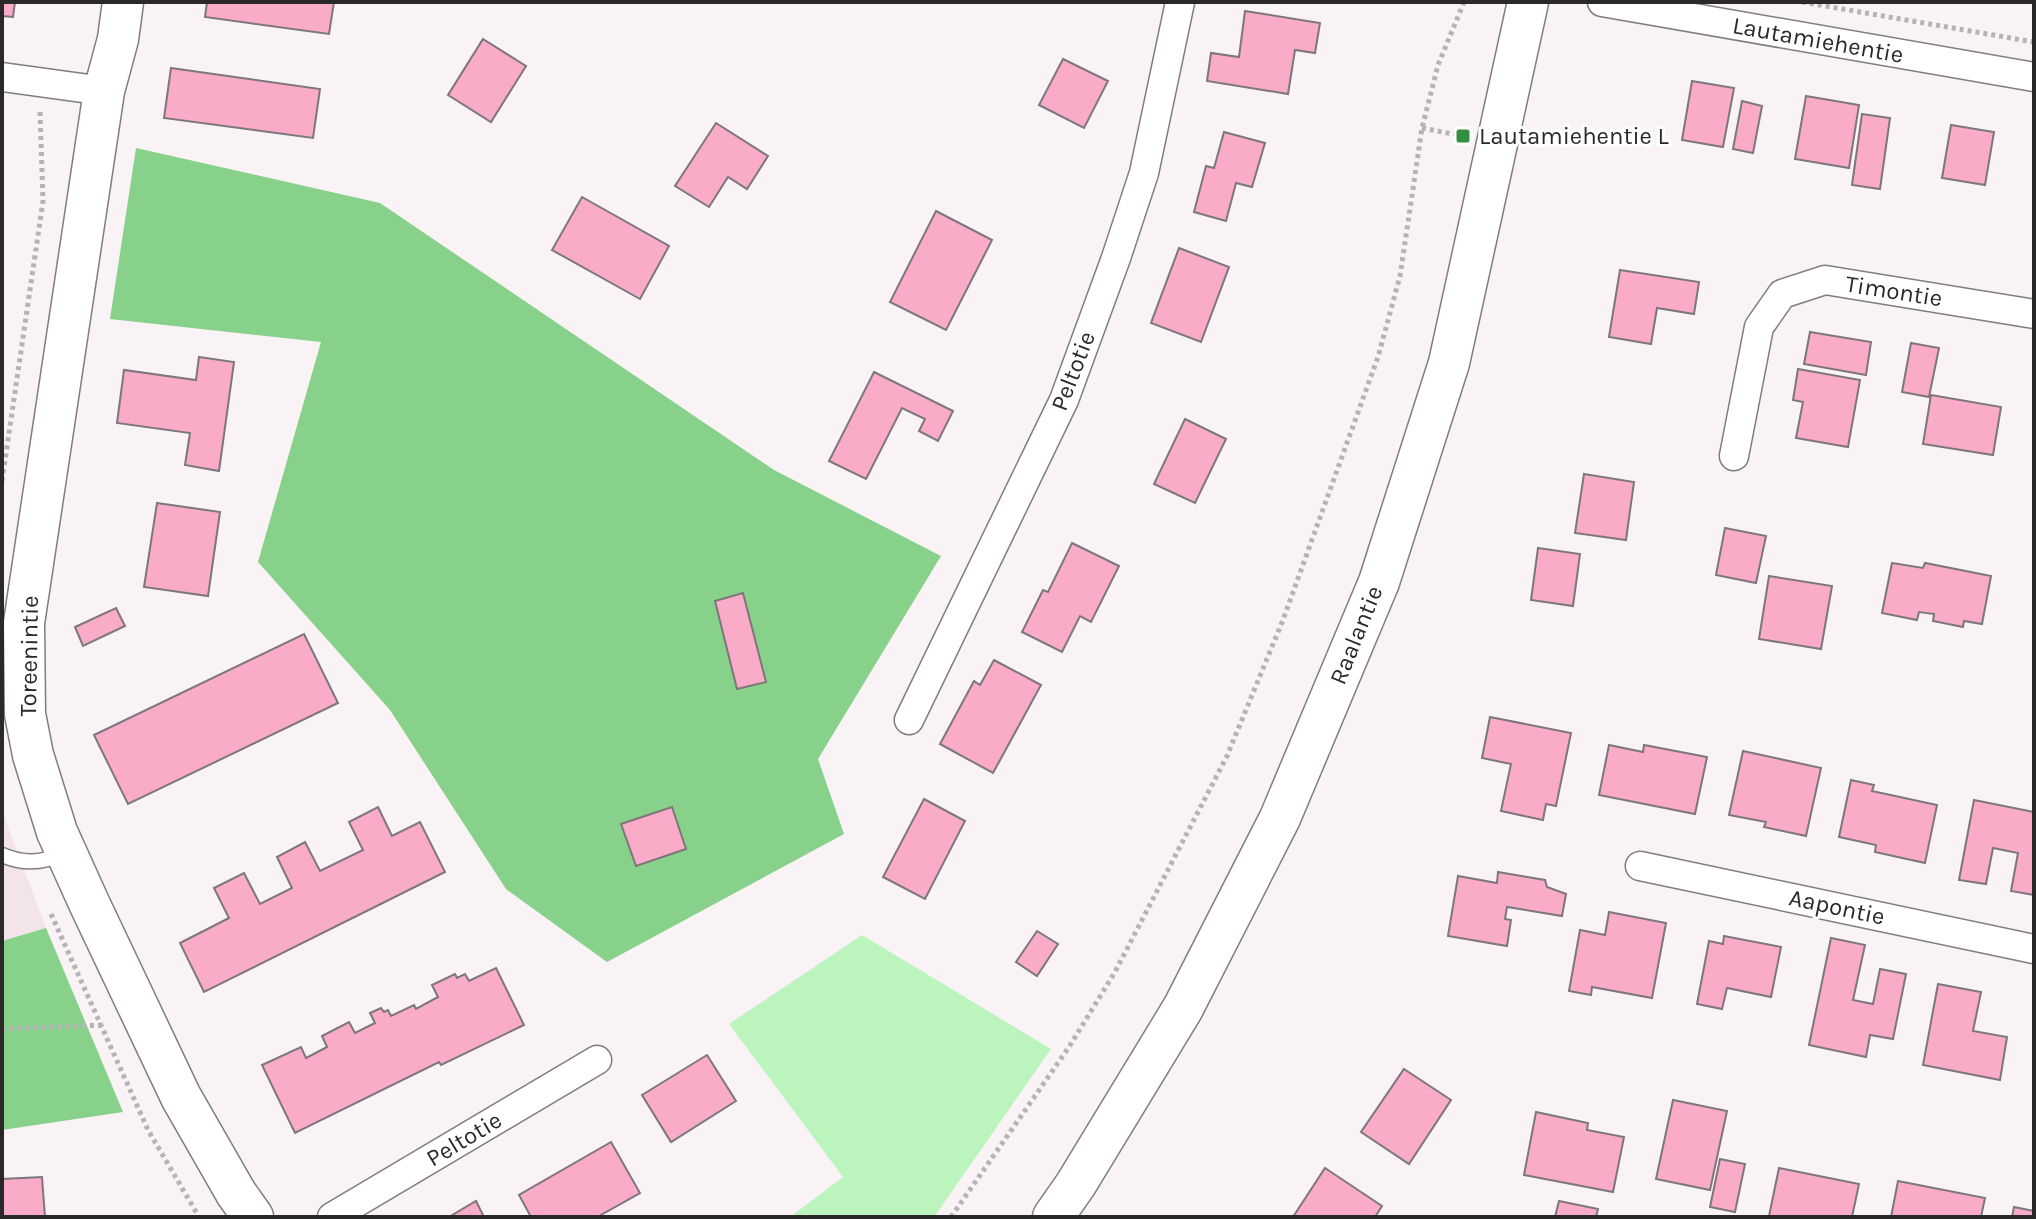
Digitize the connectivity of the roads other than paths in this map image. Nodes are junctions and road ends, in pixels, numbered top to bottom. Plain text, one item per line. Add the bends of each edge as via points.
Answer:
1 (123, 2) edge
2 (1180, 2) edge
3 (1528, 2) edge
4 (1602, 2) edge
5 (2, 77) edge
6 (2034, 77) edge
7 (104, 91) junction
8 (2034, 314) edge
9 (1734, 456) dead end
10 (909, 720) dead end
11 (66, 852) junction
12 (2, 855) edge
13 (1640, 866) dead end
14 (2034, 949) edge
15 (597, 1060) dead end
16 (253, 1217) edge
17 (332, 1217) edge
18 (1053, 1217) edge

1 - 7 street, Toreenintie
2 - 10 street, Peltotie via 1144,173 1064,400
3 - 18 street, Raalantie via 1449,363 1379,582 1280,818 1183,1008
4 - 6 street, Lautamiehentie
5 - 7 street
7 - 11 street, Toreenintie via 24,623 25,714 33,755
8 - 9 street, Timontie via 1825,280 1782,294 1759,327
11 - 12 lane via 31,863
11 - 16 street, Toreenintie via 181,1097
13 - 14 street, Aapontie
15 - 17 street, Peltotie

